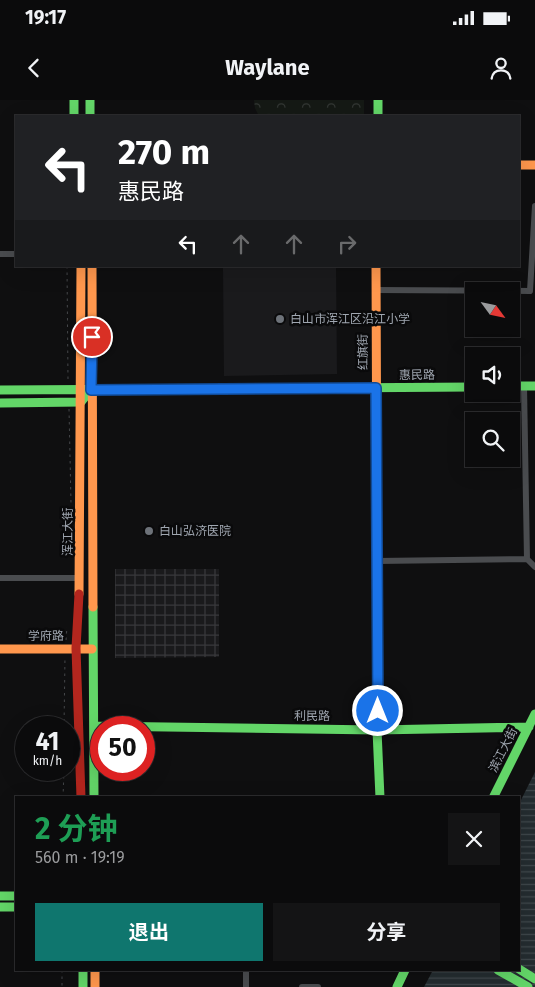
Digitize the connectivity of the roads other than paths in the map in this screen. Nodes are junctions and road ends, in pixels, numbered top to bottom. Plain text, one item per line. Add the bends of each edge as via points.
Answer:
1 (74, 100) edge
2 (90, 100) edge
3 (378, 100) edge
4 (74, 115) edge
5 (90, 115) edge
6 (378, 115) edge
7 (520, 165) edge
8 (535, 165) edge
9 (535, 206) edge
10 (0, 254) edge
11 (15, 254) edge
12 (81, 267) edge
13 (92, 267) edge
14 (376, 267) edge
15 (375, 290) junction
16 (465, 386) edge
17 (520, 386) edge
18 (524, 386) junction
19 (535, 386) edge
20 (376, 388) junction
21 (0, 390) edge
22 (80, 390) junction
23 (91, 390) junction
24 (81, 402) junction
25 (0, 403) edge
26 (527, 558) junction
27 (377, 561) junction
28 (535, 567) edge
29 (0, 578) edge
30 (80, 578) junction
31 (76, 648) junction
32 (0, 649) edge
33 (92, 649) junction
34 (535, 714) edge
35 (94, 716) edge
36 (155, 727) edge
37 (529, 727) junction
38 (378, 730) junction
39 (94, 781) edge
40 (81, 796) edge
41 (94, 796) edge
42 (380, 796) edge
43 (494, 796) edge
44 (0, 896) edge
45 (15, 896) edge
46 (0, 907) edge
47 (15, 907) edge
48 (83, 971) edge
49 (95, 971) edge
50 (246, 971) edge
51 (405, 971) edge
52 (500, 971) edge
53 (520, 971) edge
54 (535, 979) edge
55 (83, 987) edge
56 (95, 987) edge
57 (246, 987) edge
58 (302, 987) edge
59 (318, 987) edge
60 (397, 987) edge
61 (528, 987) edge

1 - 4 main road
2 - 5 main road
3 - 6 main road
7 - 8 main road
9 - 15 street via 530,291
10 - 11 street
12 - 22 main road, 浑江大街
13 - 23 main road, 浑江大街
14 - 15 main road, 红旗街
15 - 20 main road, 红旗街
16 - 20 main road, 惠民路
17 - 18 main road
18 - 19 main road
18 - 26 street
20 - 23 main road, 惠民路
20 - 27 main road, 红旗街
21 - 22 main road, 惠民路
22 - 23 main road, 惠民路
22 - 24 main road, 浑江大街
23 - 24 main road
23 - 33 main road, 浑江大街
24 - 25 main road
24 - 30 main road, 浑江大街
26 - 27 street
26 - 28 street
27 - 38 main road, 红旗街
29 - 30 street
30 - 31 main road, 浑江大街
31 - 32 main road, 学府路
31 - 33 main road, 学府路
31 - 40 main road, 浑江大街
33 - 35 main road, 浑江大街
34 - 37 main road, 滨江大街
36 - 38 main road, 利民路
37 - 38 main road, 利民路
37 - 43 main road, 滨江大街
38 - 42 main road, 红旗街
39 - 41 main road, 浑江大街
44 - 45 main road
46 - 47 main road
48 - 55 main road
49 - 56 main road
50 - 57 street
51 - 60 main road
52 - 61 main road
53 - 54 main road
58 - 59 street

